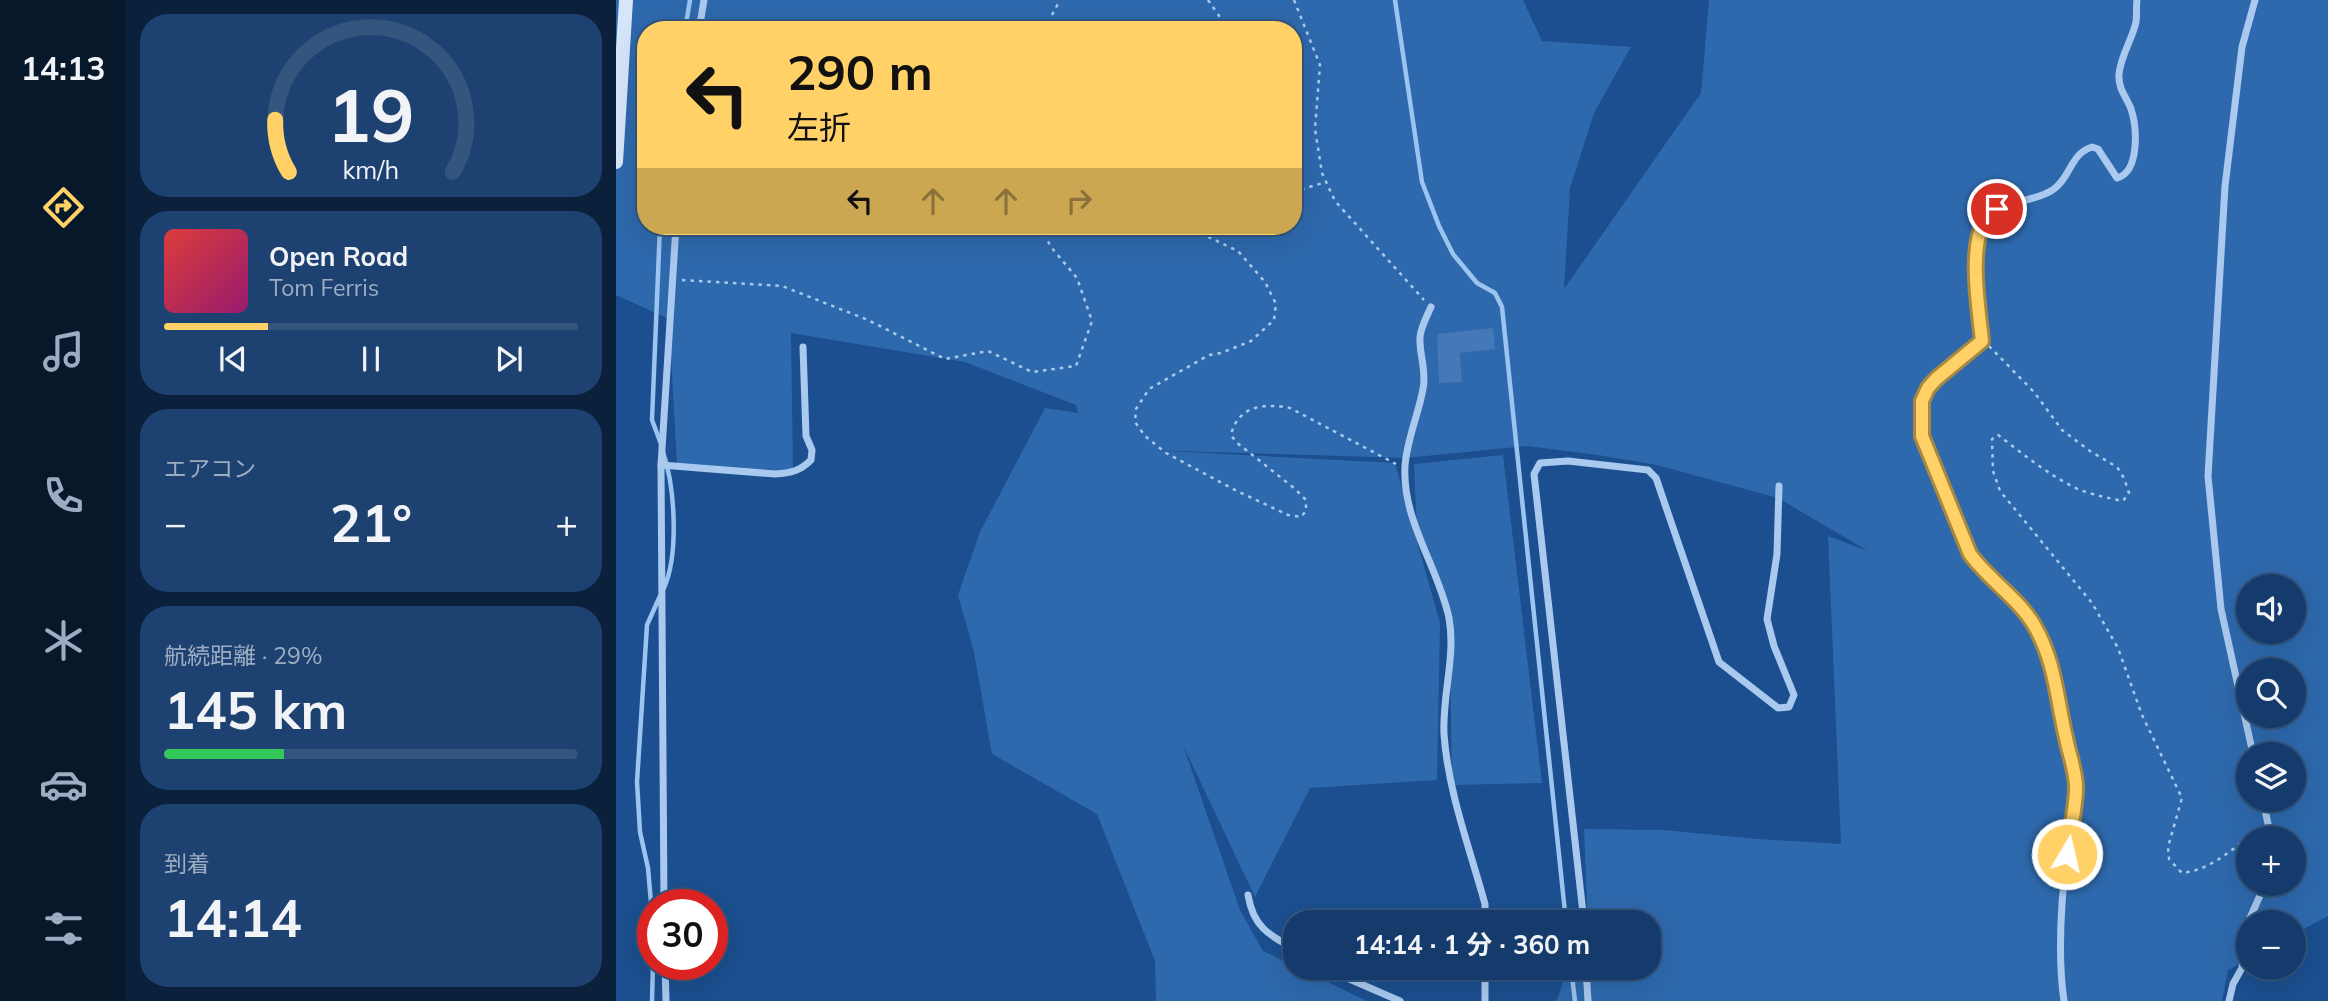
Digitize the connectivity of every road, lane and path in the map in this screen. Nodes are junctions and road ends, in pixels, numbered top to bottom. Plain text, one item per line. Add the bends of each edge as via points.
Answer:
1 (626, 0) edge
2 (704, 0) edge
3 (1060, 0) edge
4 (1208, 0) edge
5 (1294, 0) edge
6 (2137, 0) edge
7 (2255, 0) edge
8 (700, 21) edge
9 (1049, 21) edge
10 (1223, 21) edge
11 (616, 162) edge
12 (1326, 182) junction
13 (1302, 189) edge
14 (675, 235) edge
15 (1045, 235) edge
16 (1205, 235) edge
17 (671, 279) junction
18 (1431, 307) joint
19 (1982, 341) junction
20 (803, 347) dead end
21 (661, 465) junction
22 (1405, 469) junction
23 (1779, 486) dead end
24 (2250, 742) edge
25 (2266, 822) dead end
26 (664, 889) edge
27 (1248, 895) dead end
28 (2260, 896) edge
29 (1485, 910) edge
30 (1583, 910) edge
31 (1283, 943) edge
32 (665, 980) edge
33 (1352, 980) edge
34 (1485, 980) edge
35 (1587, 980) edge
36 (666, 1001) edge
37 (1401, 1001) edge
38 (1485, 1001) edge
39 (1588, 1001) edge
40 (2064, 1001) edge
41 (2229, 1001) edge

1 - 11 main road
2 - 8 street
3 - 9 path
4 - 10 path
5 - 12 path via 1320,65 1315,129
6 - 19 street via 2136,22 2122,55 2118,85 2131,109 2132,166 2117,178 2098,149 2082,150 2062,183 2051,192 1997,209 1985,219 1975,285
7 - 24 street via 2242,47 2225,186 2208,476 2221,609
12 - 13 path
12 - 18 path via 1335,201
14 - 17 street
15 - 17 path via 1077,278 1092,321 1076,366 1032,372 988,351 945,359 868,320 782,286
16 - 22 path via 1238,250 1265,282 1276,304 1274,320 1251,341 1209,355 1149,389 1136,409 1135,422 1145,436 1166,453 1237,491 1301,517 1306,500 1231,435 1236,420 1249,410 1271,404 1290,408
17 - 21 street
18 - 22 street via 1420,335 1424,387
19 - 25 path via 2034,392 2062,430 2117,467 2124,478 2129,492 2123,501 2105,497 2079,489 1998,435 1992,439 1993,471 2000,491 2092,603 2118,648 2142,715 2182,798 2169,859 2182,873 2195,872
19 - 40 street via 1928,388 1922,401 1922,436 1970,554 2034,624 2056,685 2077,788 2060,941
20 - 21 street via 811,460 802,469 775,474
21 - 26 street
22 - 29 street via 1417,534 1449,620 1444,733 1452,785
23 - 30 street via 1767,619 1794,695 1789,707 1778,708 1719,662 1656,478 1648,470 1568,461 1540,463 1534,474
27 - 31 street via 1258,924
28 - 41 street via 2247,925 2242,968
32 - 36 street
33 - 37 street
34 - 38 street
35 - 39 street

